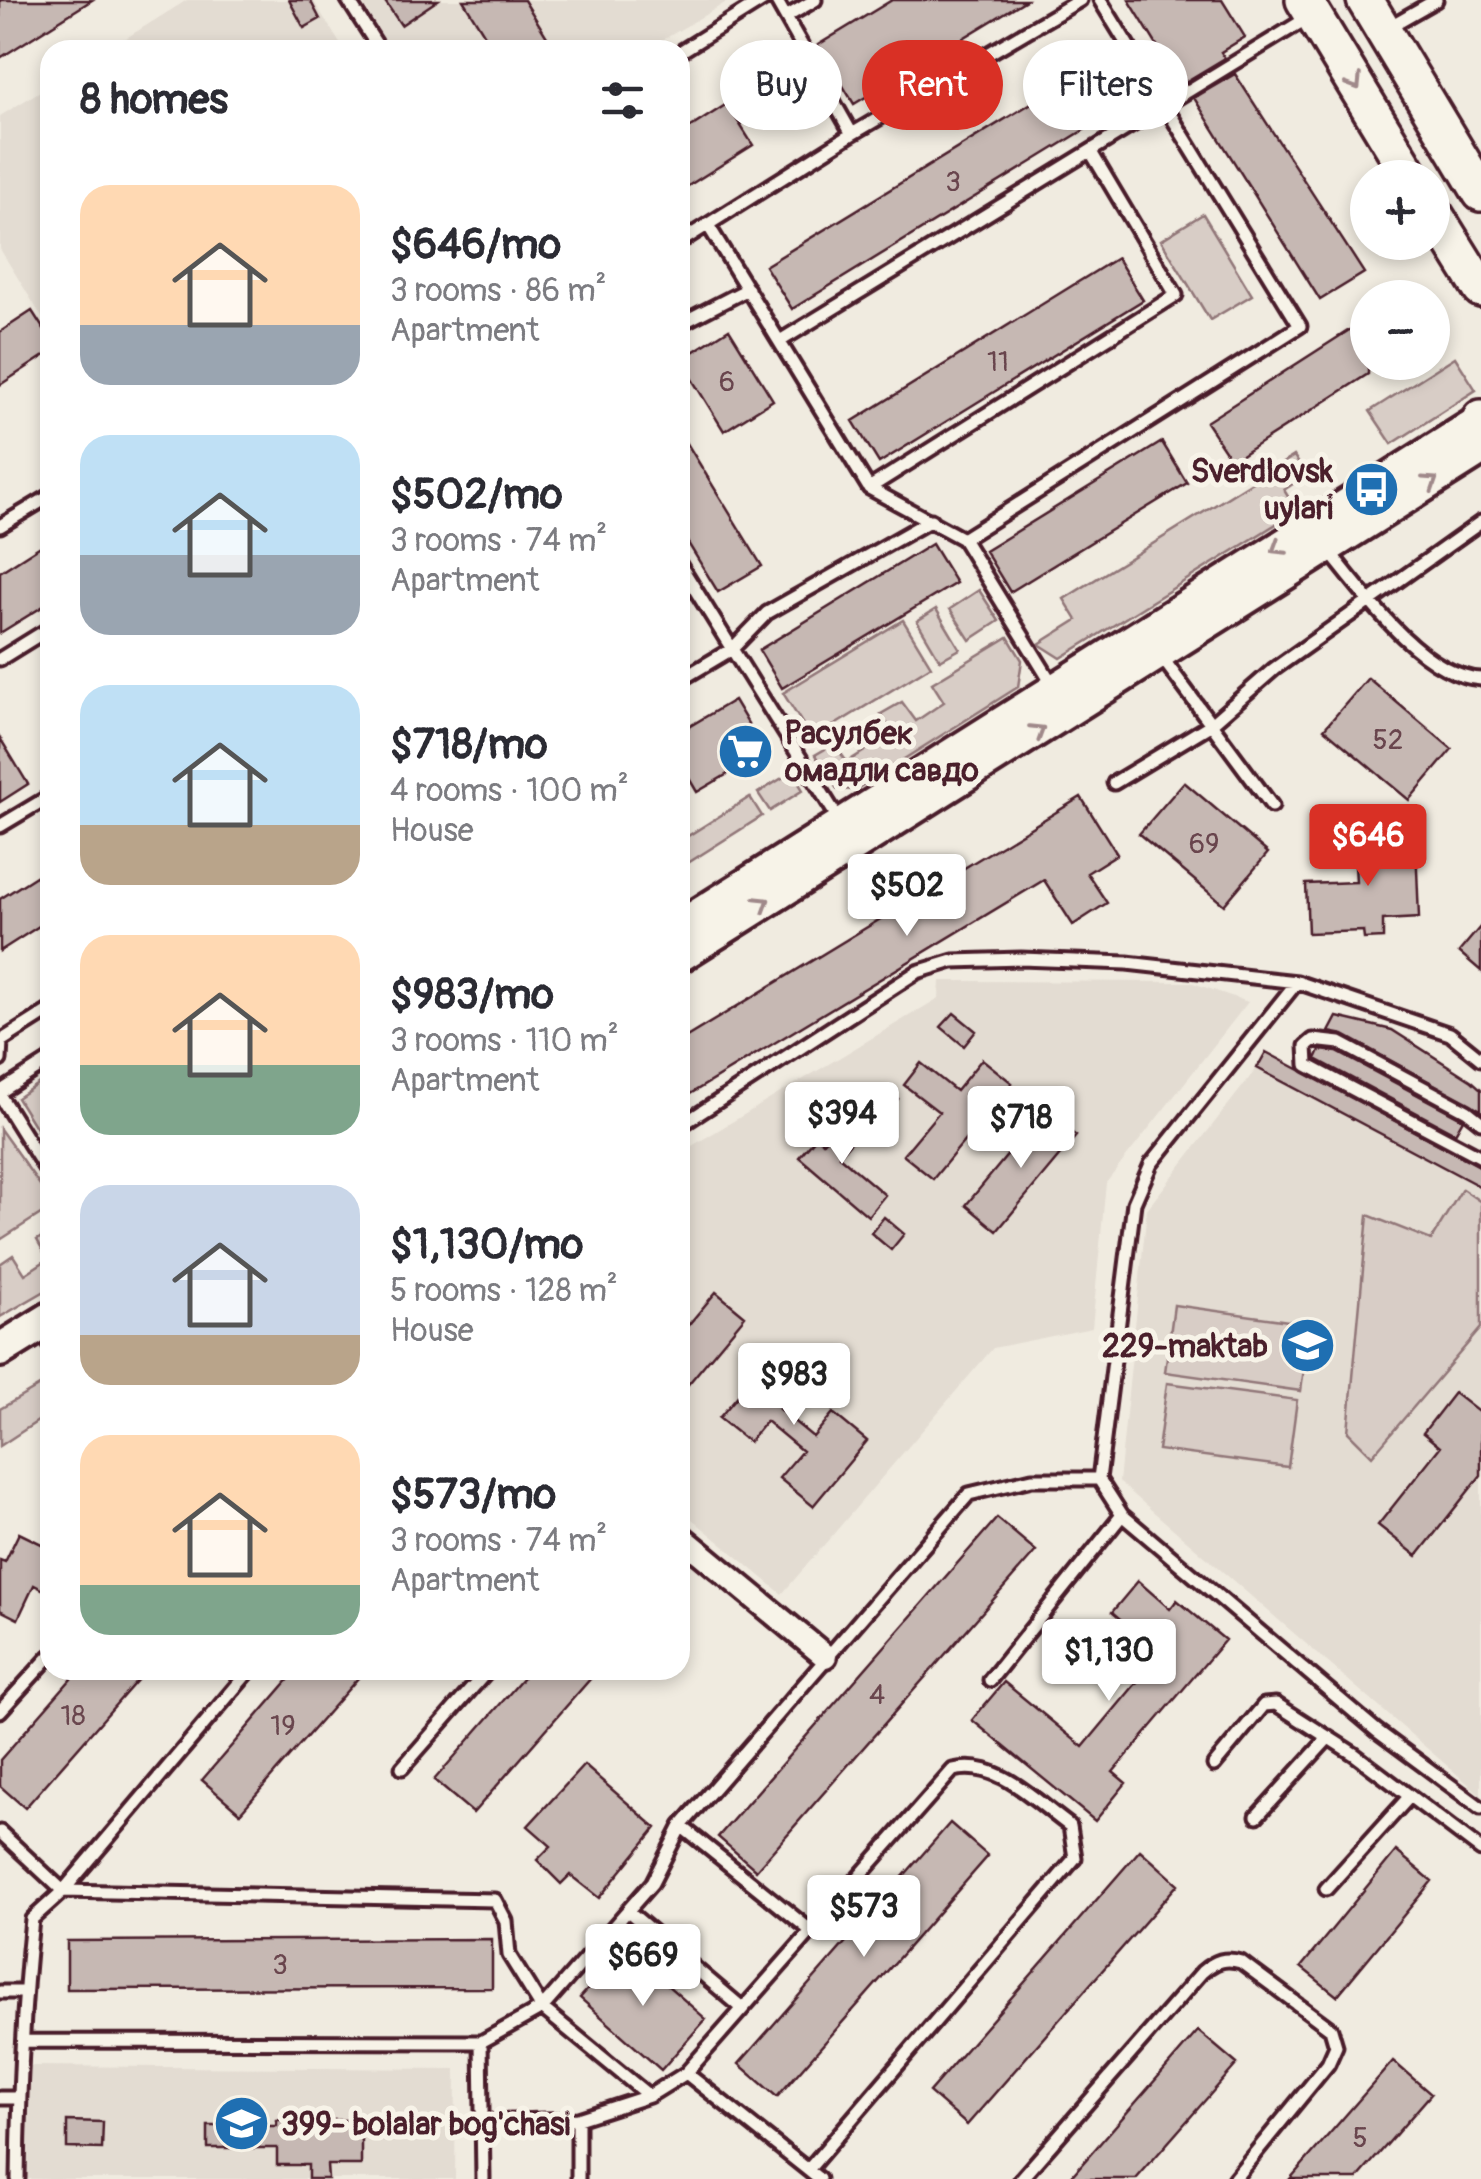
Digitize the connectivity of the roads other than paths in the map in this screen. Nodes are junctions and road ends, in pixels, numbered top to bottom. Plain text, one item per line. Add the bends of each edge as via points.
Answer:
1 (348, 0) edge
2 (763, 0) edge
3 (776, 0) edge
4 (816, 0) edge
5 (1080, 0) edge
6 (1100, 0) edge
7 (1436, 0) edge
8 (1309, 8) edge
9 (1374, 15) edge
10 (786, 17) junction
11 (374, 40) edge
12 (1124, 40) edge
13 (690, 46) edge
14 (1188, 91) edge
15 (1127, 130) edge
16 (1179, 130) edge
17 (852, 134) junction
18 (1091, 152) junction
19 (1401, 160) edge
20 (1481, 193) edge
21 (708, 225) junction
22 (690, 236) edge
23 (1450, 239) edge
24 (748, 289) junction
25 (1481, 289) edge
26 (690, 319) edge
27 (780, 341) junction
28 (1481, 427) edge
29 (868, 488) junction
30 (40, 502) edge
31 (932, 520) junction
32 (1481, 522) edge
33 (0, 526) edge
34 (963, 538) junction
35 (1328, 550) junction
36 (690, 580) edge
37 (1368, 600) junction
38 (40, 634) edge
39 (732, 649) junction
40 (1160, 655) junction
41 (0, 658) edge
42 (690, 674) edge
43 (1481, 679) edge
44 (1055, 689) junction
45 (1210, 725) junction
46 (1114, 782) dead end
47 (40, 802) edge
48 (1272, 806) dead end
49 (0, 826) edge
50 (848, 835) junction
51 (690, 922) edge
52 (690, 948) edge
53 (1297, 982) junction
54 (40, 1016) edge
55 (1481, 1059) edge
56 (0, 1060) edge
57 (40, 1067) edge
58 (0, 1094) edge
59 (690, 1120) edge
60 (1481, 1122) edge
61 (1481, 1157) edge
62 (40, 1160) edge
63 (40, 1325) edge
64 (0, 1350) edge
65 (40, 1350) edge
66 (0, 1373) edge
67 (1099, 1480) junction
68 (1122, 1514) junction
69 (690, 1544) edge
70 (825, 1656) junction
71 (40, 1667) edge
72 (241, 1680) edge
73 (479, 1680) edge
74 (990, 1680) dead end
75 (0, 1711) edge
76 (1329, 1737) junction
77 (1214, 1764) dead end
78 (402, 1768) dead end
79 (1410, 1796) junction
80 (1481, 1808) edge
81 (1257, 1816) dead end
82 (682, 1826) junction
83 (0, 1832) edge
84 (1481, 1850) edge
85 (1326, 1889) dead end
86 (62, 1890) junction
87 (628, 1911) junction
88 (810, 1930) junction
89 (0, 1992) edge
90 (24, 1992) junction
91 (741, 2007) junction
92 (542, 2008) junction
93 (23, 2041) junction
94 (481, 2042) junction
95 (686, 2073) junction
96 (649, 2096) junction
97 (0, 2098) edge
98 (19, 2098) junction
99 (578, 2119) junction
100 (482, 2122) junction
101 (808, 2170) junction
102 (18, 2179) edge
103 (483, 2179) edge
104 (578, 2179) edge
105 (819, 2179) edge
106 (1020, 2179) edge
107 (1234, 2179) edge

1 - 11 lane
2 - 13 lane
3 - 10 lane
4 - 10 lane
5 - 17 lane
6 - 12 lane
7 - 9 lane
8 - 14 lane
8 -> 19 main road
9 - 20 main road
10 - 17 lane
15 - 18 lane
16 - 34 lane via 1300,326
17 - 21 lane
18 - 27 lane
18 - 29 lane via 1176,295
21 - 22 lane
21 - 24 lane
23 - 25 main road
24 - 26 lane
24 - 27 lane
27 - 29 lane
35 -> 28 main road
28 -> 44 main road
29 - 31 lane
30 - 33 lane
31 - 34 lane
31 - 39 lane via 767,613
32 - 37 lane
34 - 44 lane
35 - 37 lane
35 - 40 main road
36 - 39 lane
37 - 43 lane via 1440,665
37 - 45 lane
38 - 41 lane
39 - 42 lane
39 - 50 lane
40 - 45 lane
50 -> 40 main road
44 - 50 main road
45 - 46 lane
45 - 48 lane
47 - 49 lane
50 - 51 main road
52 -> 50 main road
53 - 55 lane via 1450,1034
53 - 59 lane via 1126,963 952,961 917,972
53 - 67 lane via 1151,1164 1134,1203
54 - 56 lane via 1,1041
57 - 58 lane
58 - 62 lane
60 - 61 lane via 1340,1043 1313,1040 1306,1046 1307,1065
63 - 64 main road
65 - 66 main road
67 - 68 lane
67 - 70 lane via 1032,1479 968,1494
68 - 74 lane
68 - 80 lane via 1378,1731
69 - 70 street
70 - 82 lane
71 - 75 lane
72 - 86 lane
73 - 78 lane
76 - 77 lane via 1276,1704 1264,1705
76 - 79 lane
76 - 81 lane
79 - 84 lane
79 - 85 lane
82 - 87 lane via 652,1883
82 - 88 lane
83 - 86 lane
86 - 90 lane via 32,1919
86 - 92 lane via 495,1900 506,1921 509,1956
87 - 91 lane
87 - 92 lane
88 - 91 lane
88 - 101 lane via 954,1770 990,1768 1070,1826 1074,1858
89 - 90 lane
90 - 93 lane
91 - 95 lane
92 - 94 lane
92 - 96 lane
93 - 94 lane
93 - 98 lane
94 - 100 lane
95 - 96 lane
95 - 101 lane
96 - 99 lane
97 - 98 lane
98 - 102 lane
99 - 100 lane
99 - 104 lane
100 - 103 lane
101 - 105 lane
106 - 107 lane via 1202,1972 1231,1959 1330,2029 1336,2046

